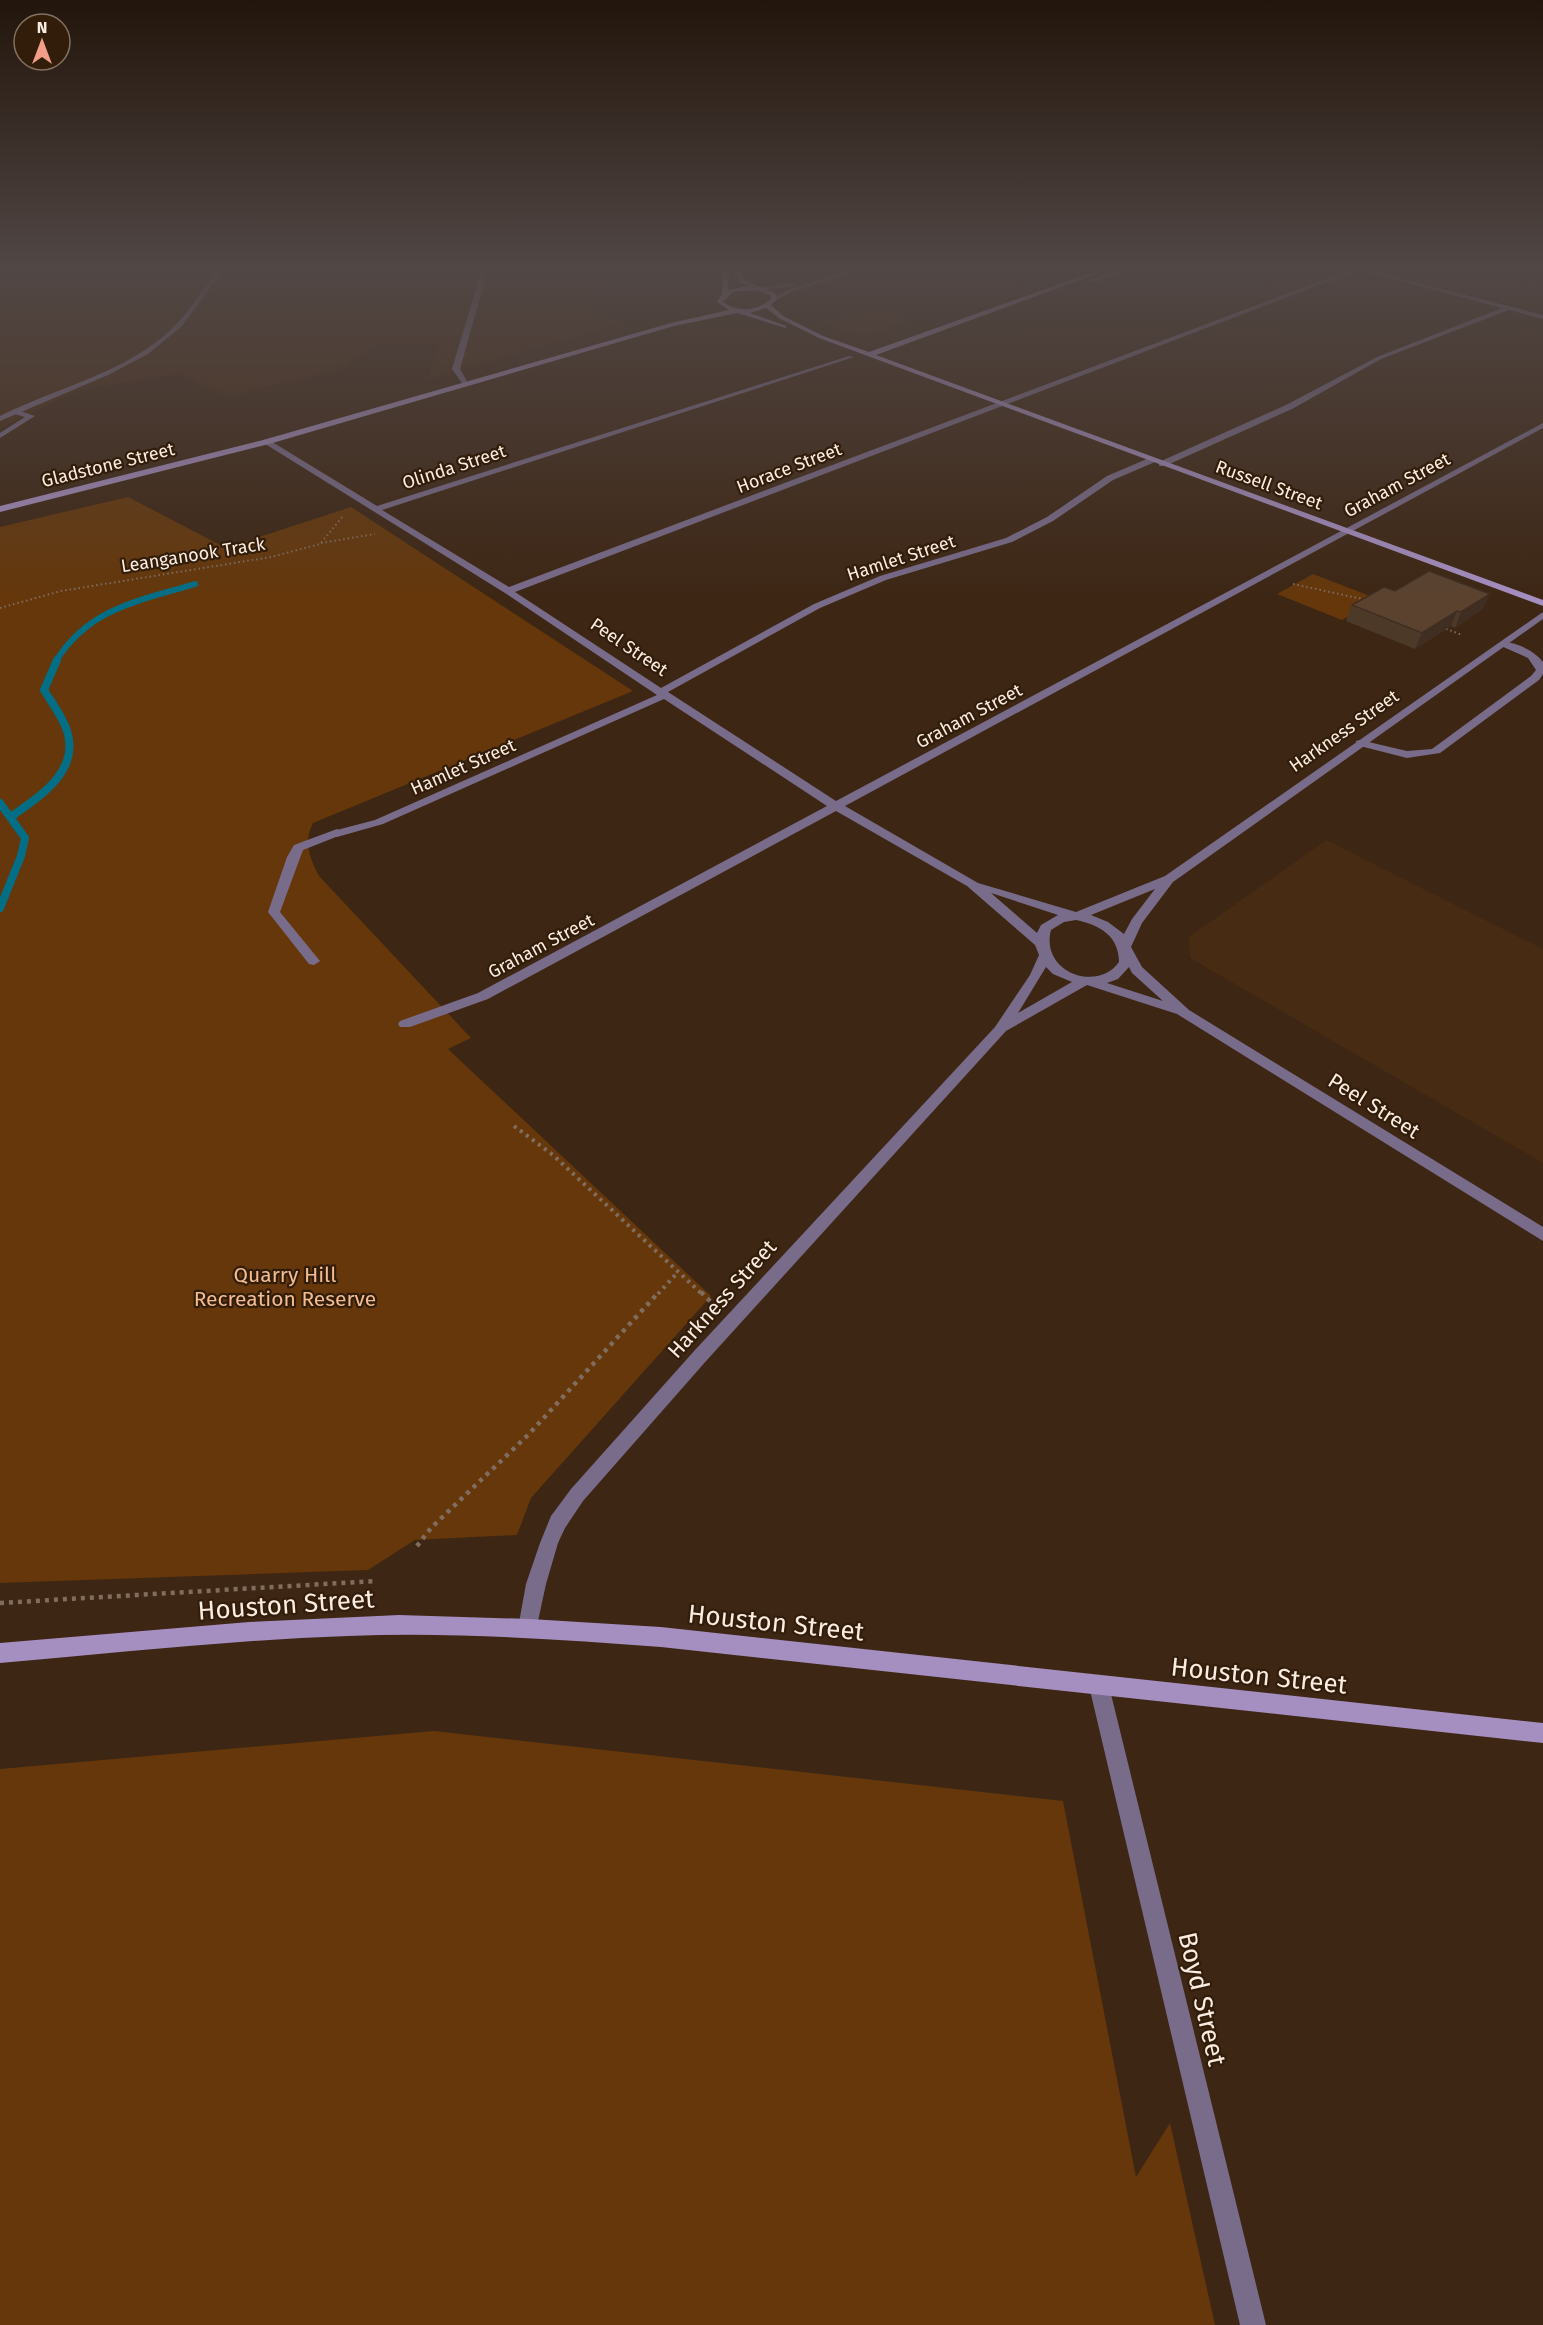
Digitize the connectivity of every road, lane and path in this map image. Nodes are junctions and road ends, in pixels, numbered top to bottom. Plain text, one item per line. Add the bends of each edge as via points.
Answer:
1 (87, 380) edge
2 (462, 380) edge
3 (480, 380) edge
4 (778, 380) edge
5 (919, 380) edge
6 (938, 380) edge
7 (1062, 380) edge
8 (1338, 380) edge
9 (465, 385) junction
10 (983, 398) junction
11 (1000, 404) junction
12 (14, 411) junction
13 (0, 419) edge
14 (1543, 425) edge
15 (0, 436) edge
16 (266, 442) junction
17 (1152, 460) junction
18 (1162, 464) junction
19 (0, 509) edge
20 (377, 509) junction
21 (1346, 531) junction
22 (379, 533) dead end
23 (320, 543) junction
24 (1292, 584) dead end
25 (508, 591) junction
26 (1376, 603) edge
27 (1543, 603) edge
28 (0, 608) edge
29 (1543, 615) edge
30 (1432, 623) edge
31 (1462, 635) dead end
32 (1504, 644) junction
33 (663, 694) junction
34 (1360, 743) junction
35 (833, 806) junction
36 (1168, 879) junction
37 (971, 884) junction
38 (1077, 916) junction
39 (1125, 948) junction
40 (1043, 949) junction
41 (314, 961) dead end
42 (1086, 981) junction
43 (1184, 1013) junction
44 (405, 1024) dead end
45 (1000, 1030) junction
46 (514, 1125) dead end
47 (1543, 1235) edge
48 (678, 1272) junction
49 (733, 1320) junction
50 (417, 1546) dead end
51 (376, 1581) dead end
52 (0, 1603) edge
53 (528, 1628) junction
54 (0, 1653) edge
55 (1099, 1686) junction
56 (1543, 1733) edge
57 (1253, 2325) edge

1 - 12 street
2 - 9 street
3 - 9 main road, Gladstone Street
4 - 20 street, Olinda Street
5 - 10 main road, Russell Street
6 - 10 main road, Russell Street
7 - 11 street, Horace Street
8 - 18 street
9 - 16 main road, Gladstone Street
10 - 11 main road, Russell Street
11 - 17 main road, Russell Street
11 - 25 street, Horace Street
12 - 13 street
12 - 15 street via 31,416
14 - 21 street, Graham Street
16 - 19 main road, Gladstone Street
16 - 20 street, Peel Street
17 - 18 main road, Russell Street
17 - 33 street, Hamlet Street via 1110,478 1050,519 1009,540 883,578 817,606
18 - 21 main road, Russell Street
20 - 23 path via 346,513
20 - 25 street, Peel Street
21 - 27 main road, Russell Street
21 - 35 street, Graham Street
22 - 23 path, Leanganook Track
23 - 28 path, Leanganook Track via 256,561 126,579 41,595
24 - 26 path
25 - 33 street, Peel Street
29 - 32 street, Harkness Street
30 - 31 path
32 - 34 street, Harkness Street
32 - 34 street via 1534,657 1542,670 1436,751 1408,755
33 - 35 street, Peel Street
33 - 41 street, Hamlet Street via 379,822 298,848 274,912
34 - 36 street, Harkness Street
35 - 37 street, Peel Street
35 - 44 street, Graham Street via 483,996
36 - 38 street, Harkness Street
36 - 39 street, Harkness Street via 1136,922
37 - 38 street, Peel Street
37 - 40 street, Peel Street
38 - 39 street via 1106,925
38 - 40 street via 1051,922 1045,928
39 - 42 street via 1126,962 1115,975
39 - 43 street, Peel Street via 1137,970
40 - 42 street via 1058,971
40 - 45 street, Harkness Street via 1036,976
42 - 43 street, Peel Street
42 - 45 street, Harkness Street
43 - 47 street, Peel Street
45 - 49 street, Harkness Street
46 - 48 path via 552,1155
48 - 49 path
48 - 50 path via 529,1434
49 - 53 street, Harkness Street via 558,1522 536,1584
51 - 52 path
53 - 54 main road, Houston Street via 324,1628
53 - 55 main road, Houston Street via 662,1637
55 - 56 main road, Houston Street
55 - 57 street, Boyd Street

